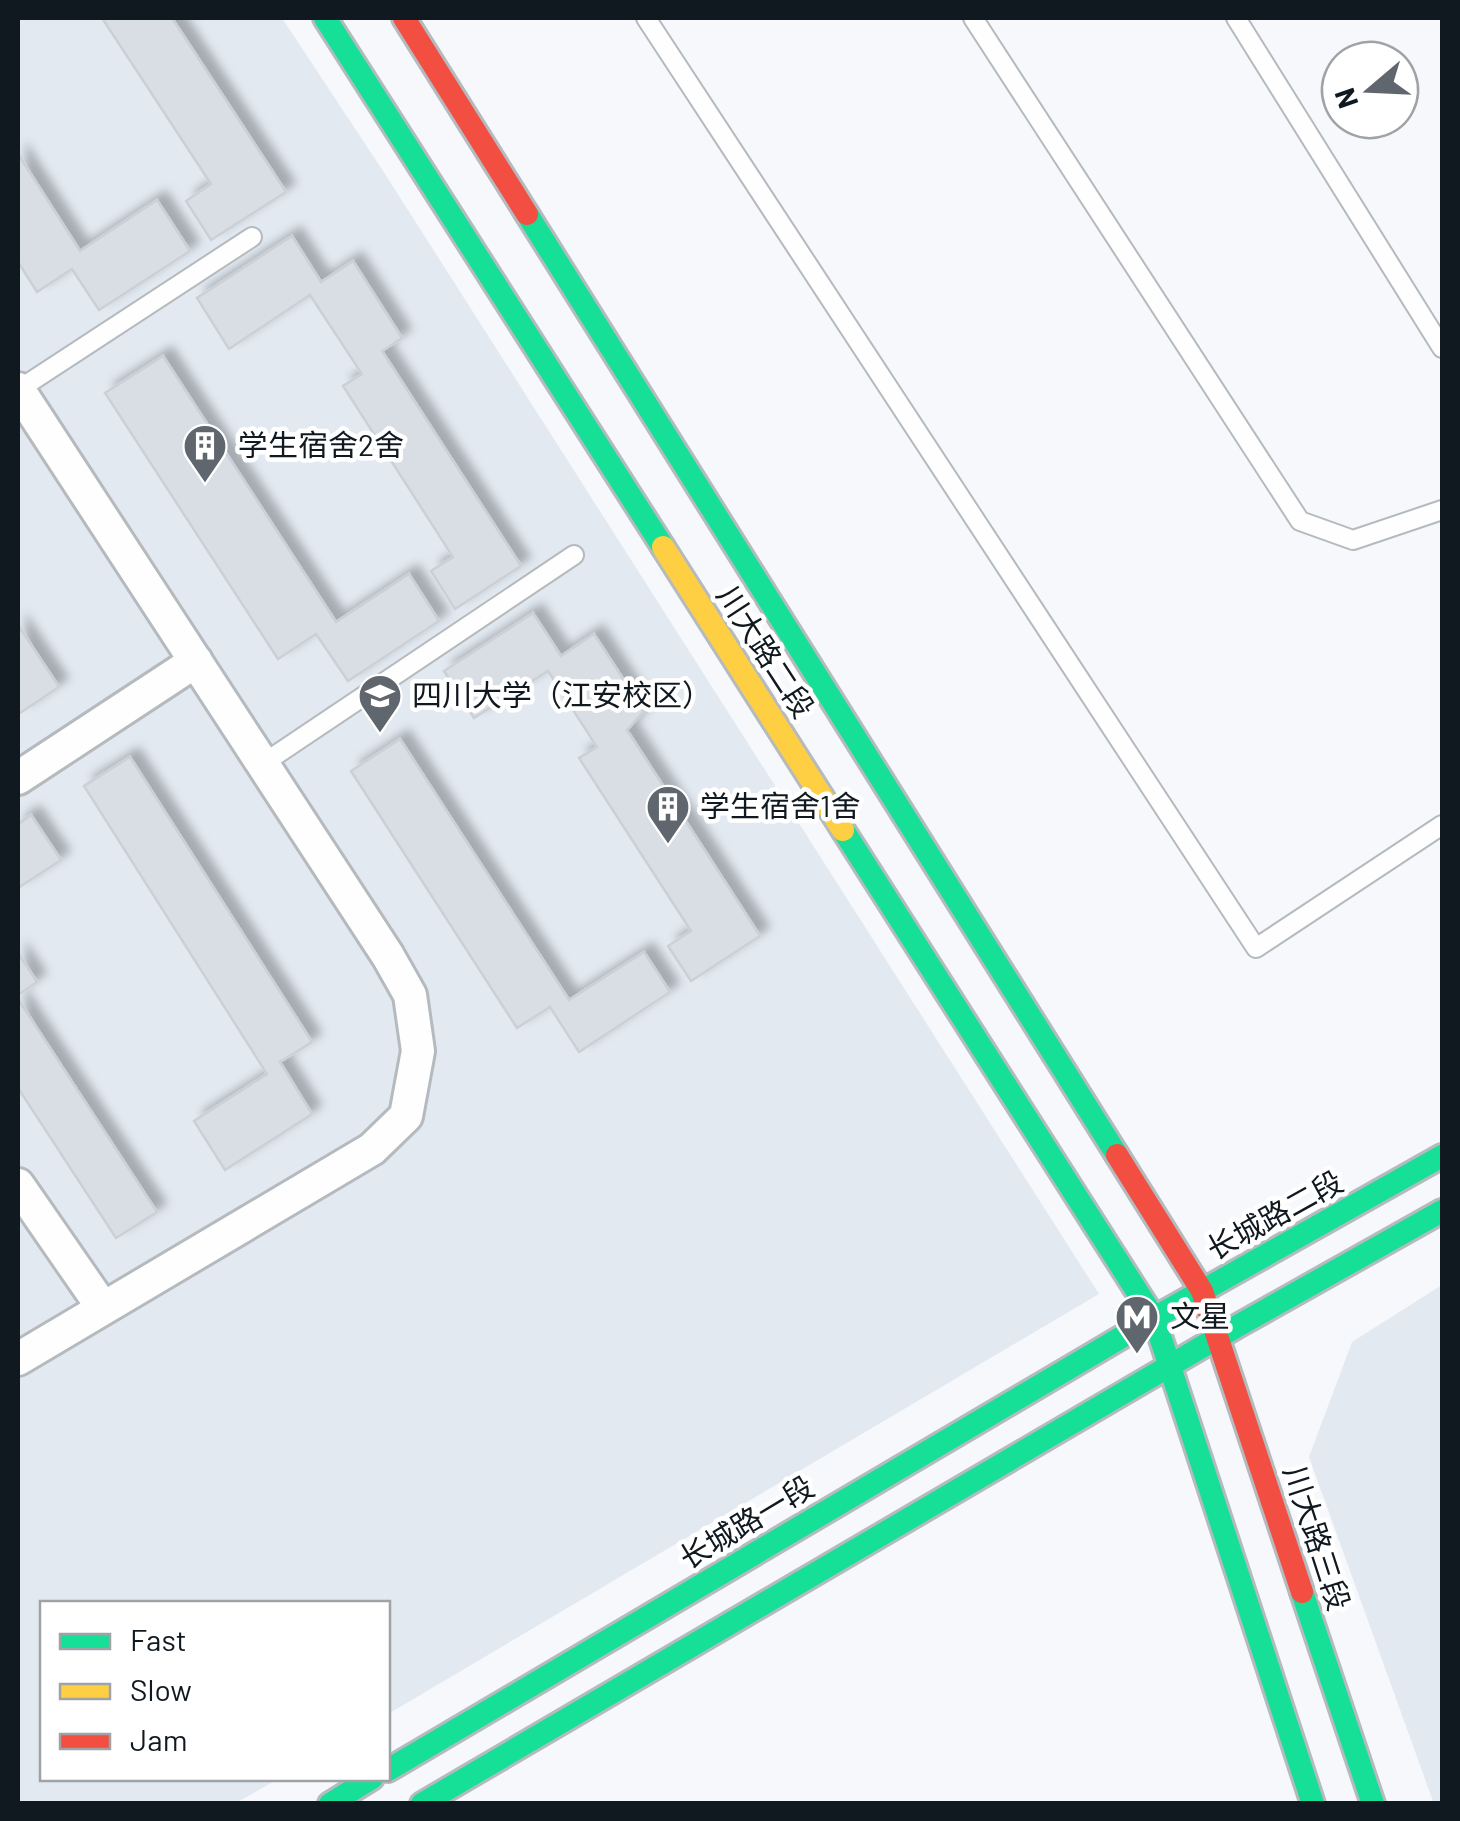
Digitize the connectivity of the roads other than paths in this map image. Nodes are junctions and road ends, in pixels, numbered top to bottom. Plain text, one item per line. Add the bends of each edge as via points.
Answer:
1 (325, 18) edge
2 (404, 18) edge
3 (646, 18) edge
4 (974, 18) edge
5 (1236, 18) edge
6 (252, 238) dead end
7 (1442, 348) edge
8 (18, 389) edge
9 (1442, 510) edge
10 (574, 555) dead end
11 (196, 661) junction
12 (264, 763) junction
13 (18, 778) edge
14 (1442, 826) edge
15 (1442, 1156) edge
16 (18, 1185) edge
17 (1442, 1211) edge
18 (1202, 1291) junction
19 (103, 1308) junction
20 (1145, 1323) junction
21 (1217, 1338) junction
22 (18, 1358) edge
23 (1163, 1370) junction
24 (390, 1769) edge
25 (367, 1781) edge
26 (330, 1804) edge
27 (422, 1804) edge
28 (1312, 1804) edge
29 (1373, 1804) edge

1 - 20 main road, 川大路二段
2 - 18 main road, 川大路二段
3 - 14 lane via 1256,948
4 - 9 lane via 1300,520 1353,540
5 - 7 lane
6 - 8 lane
8 - 11 street
10 - 12 lane
11 - 12 street
11 - 13 street
12 - 19 street via 410,995 418,1051 406,1116 372,1149
15 - 18 main road, 长城路二段
16 - 19 street
17 - 21 main road
18 - 20 main road, 长城路二段
18 - 21 main road, 川大路三段
19 - 22 street
20 - 23 main road
20 - 24 main road, 长城路一段
21 - 23 main road
21 - 29 main road, 川大路三段
23 - 27 main road
23 - 28 main road
25 - 26 main road

